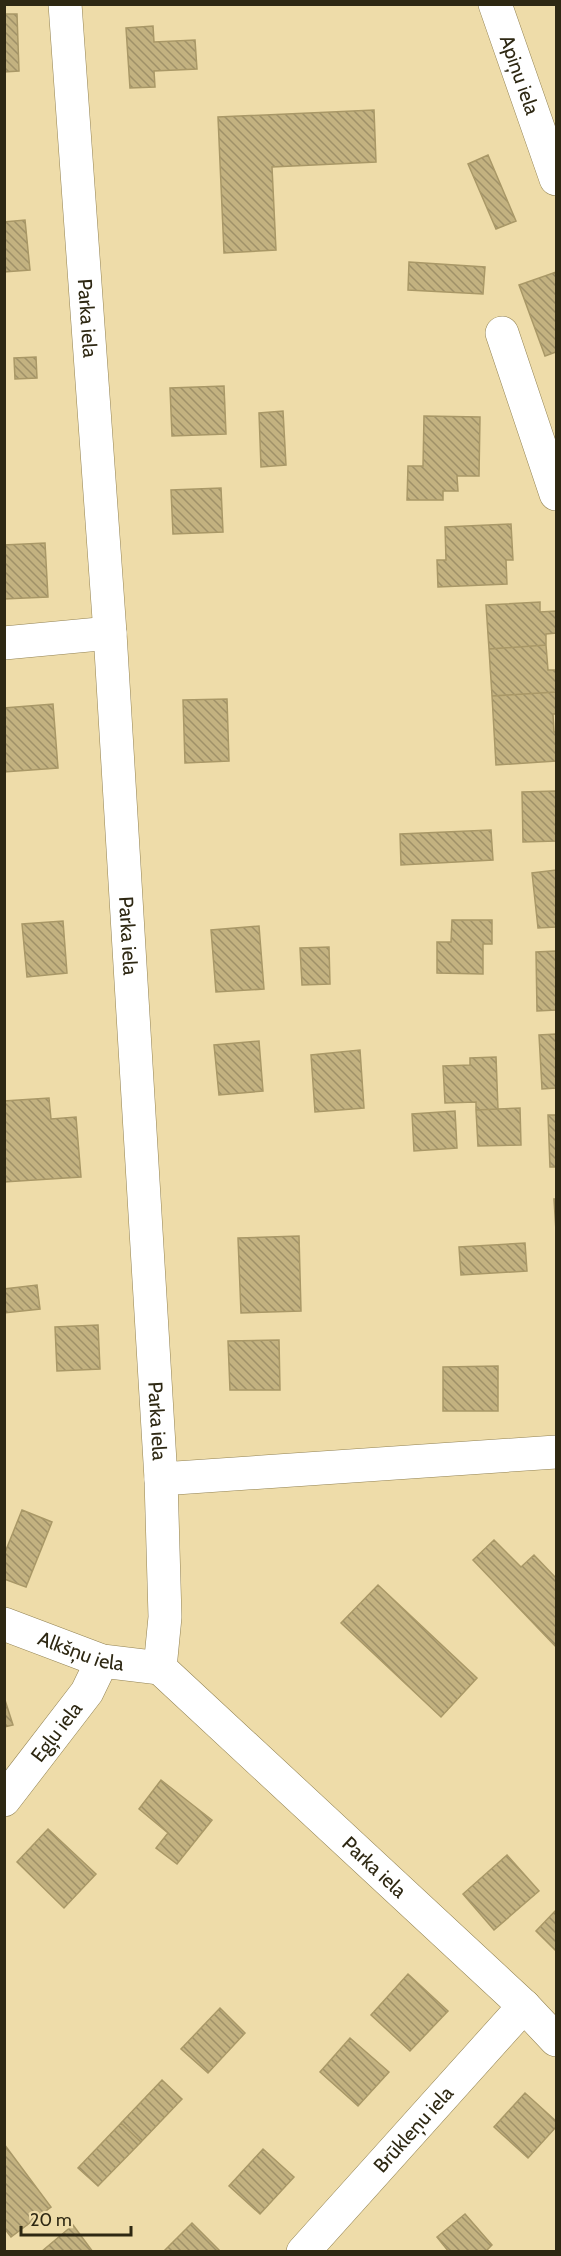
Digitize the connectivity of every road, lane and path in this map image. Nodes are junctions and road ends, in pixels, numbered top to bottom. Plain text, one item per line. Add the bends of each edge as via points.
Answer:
1 (65, 4) edge
2 (495, 4) edge
3 (556, 179) edge
4 (502, 333) dead end
5 (556, 494) edge
6 (110, 633) junction
7 (4, 643) edge
8 (556, 1452) edge
9 (161, 1479) junction
10 (4, 1624) edge
11 (102, 1661) junction
12 (160, 1668) junction
13 (4, 1800) edge
14 (524, 2007) junction
15 (556, 2040) edge
16 (303, 2252) edge

1 - 6 street, Parka iela
2 - 3 street, Apiņu iela
4 - 5 street
6 - 7 street
6 - 9 street, Parka iela
8 - 9 street
9 - 12 street, Parka iela via 165,1617
10 - 11 street, Alkšņu iela
11 - 12 street, Alkšņu iela
11 - 13 street, Egļu iela via 87,1692
12 - 14 street, Parka iela
14 - 15 street, Parka iela
14 - 16 street, Brūkleņu iela

